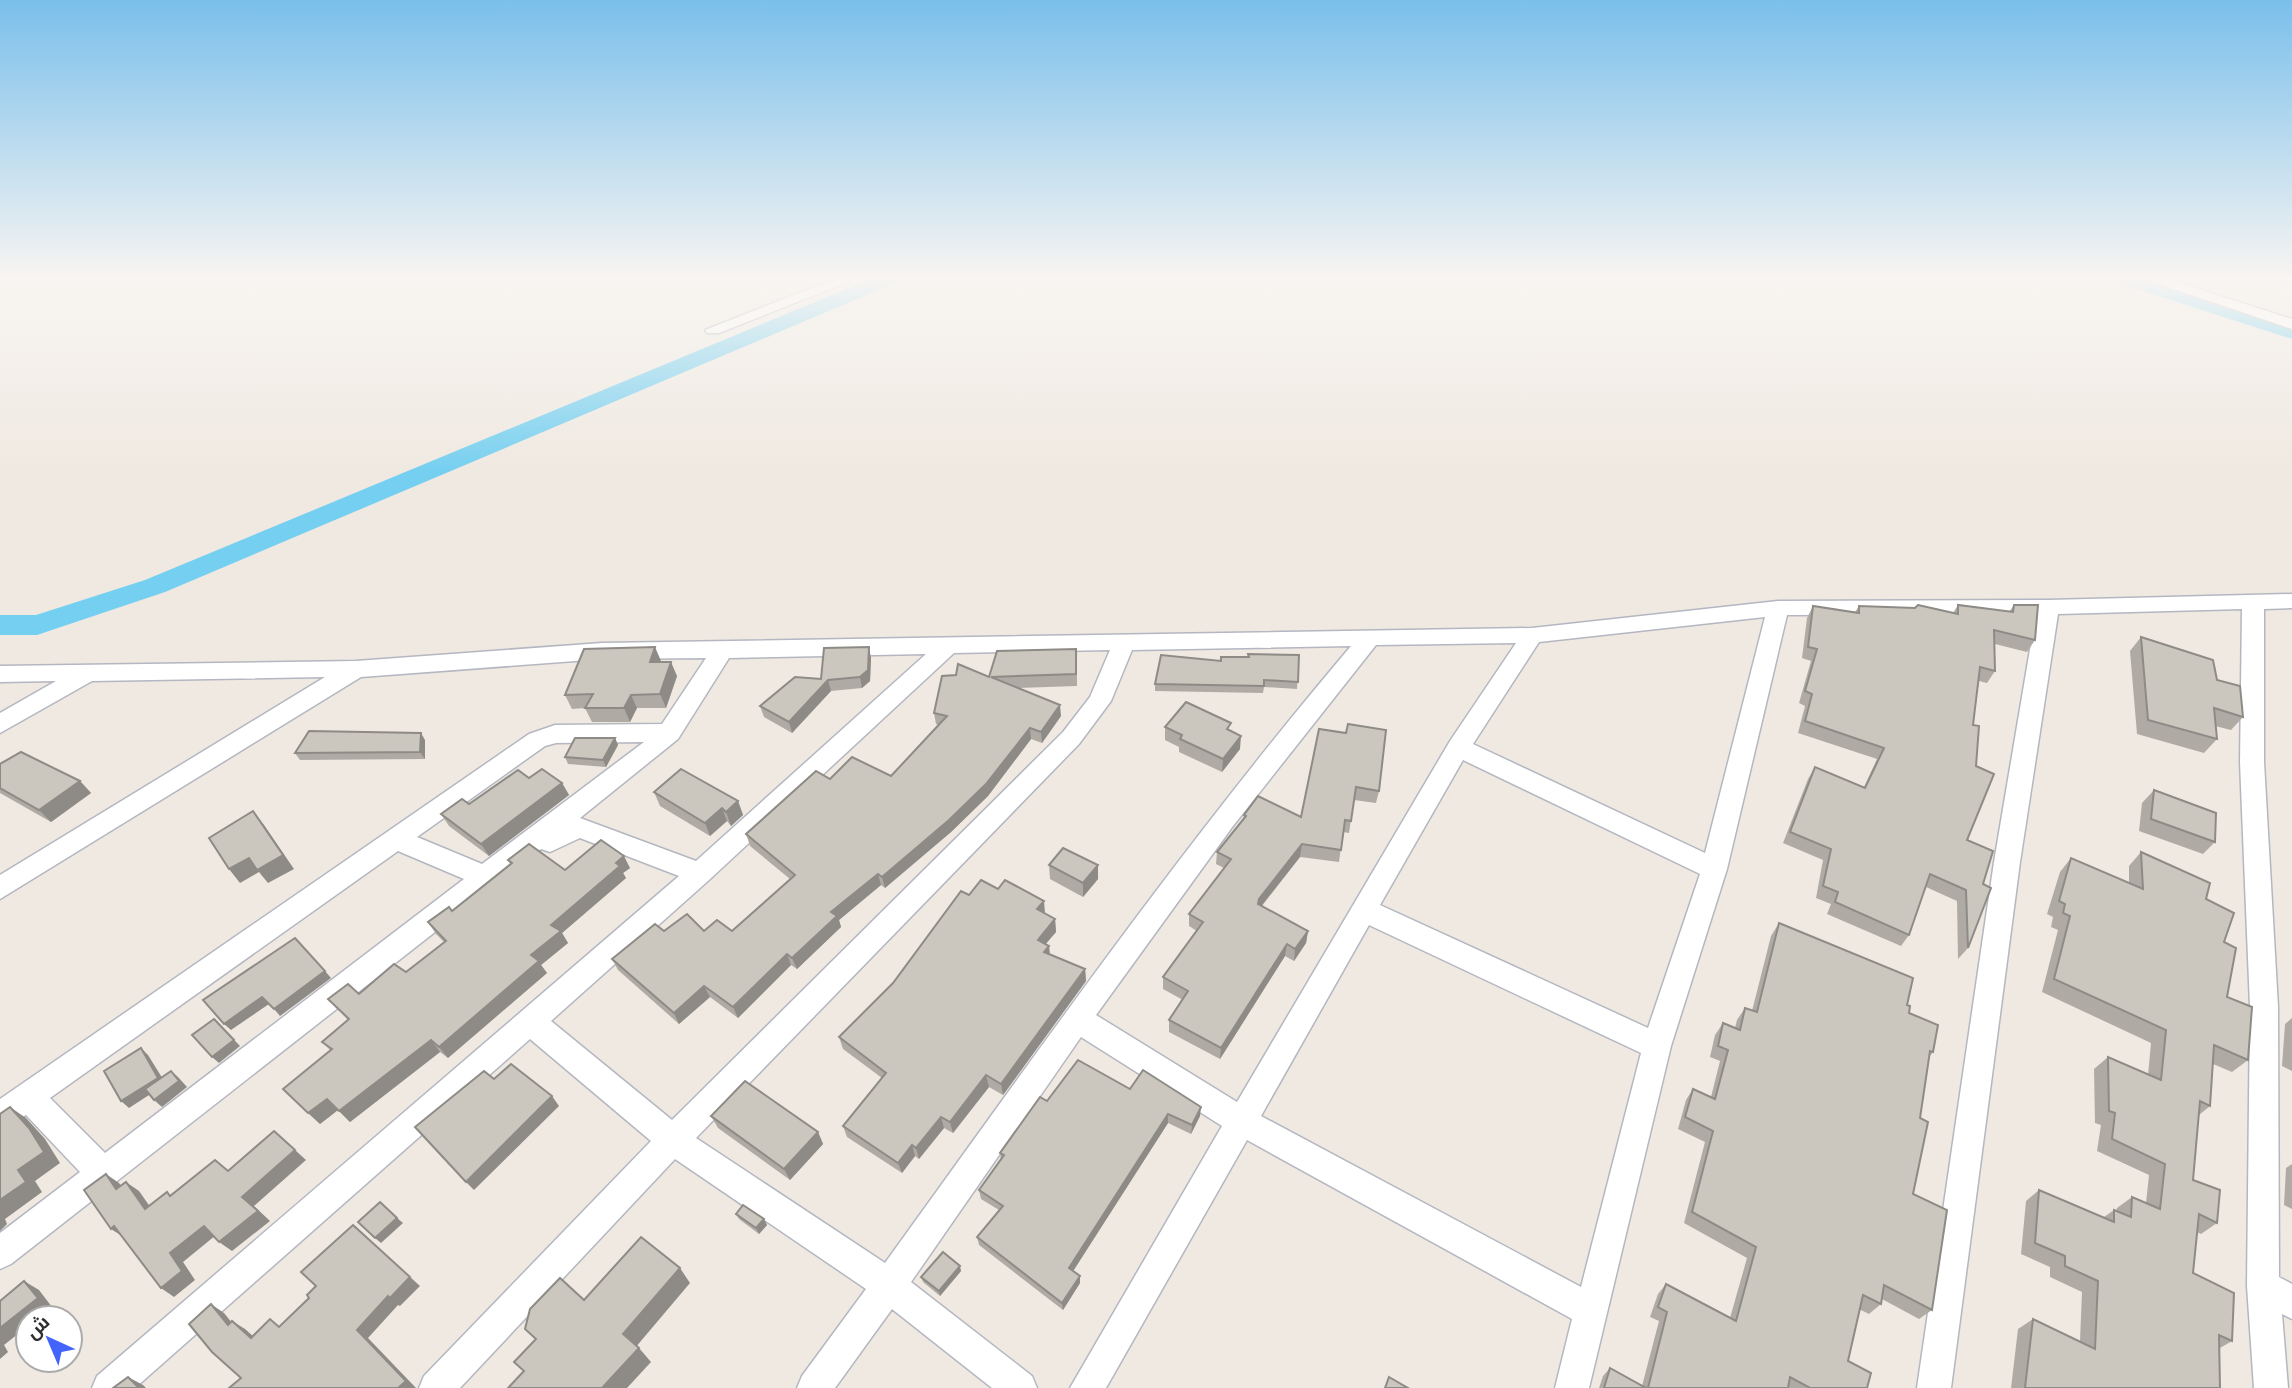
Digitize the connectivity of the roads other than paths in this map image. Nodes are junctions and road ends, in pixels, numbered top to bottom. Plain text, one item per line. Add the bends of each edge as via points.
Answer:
1 (2292, 601) edge
2 (2253, 603) junction
3 (2048, 607) junction
4 (1778, 608) junction
5 (1532, 635) junction
6 (1371, 637) junction
7 (1124, 643) junction
8 (947, 647) junction
9 (722, 650) junction
10 (356, 669) junction
11 (0, 674) edge
12 (86, 674) junction
13 (0, 724) edge
14 (670, 733) junction
15 (1458, 747) junction
16 (397, 840) junction
17 (1714, 869) junction
18 (700, 873) junction
19 (483, 876) junction
20 (0, 888) edge
21 (1362, 909) junction
22 (529, 1020) junction
23 (1079, 1020) junction
24 (1657, 1046) junction
25 (28, 1097) junction
26 (0, 1116) edge
27 (1241, 1121) junction
28 (673, 1140) junction
29 (103, 1174) junction
30 (0, 1253) edge
31 (890, 1286) junction
32 (2263, 1286) junction
33 (2292, 1302) edge
34 (1591, 1311) junction
35 (109, 1388) edge
36 (436, 1388) edge
37 (814, 1388) edge
38 (1020, 1388) edge
39 (1087, 1388) edge
40 (1572, 1388) edge
41 (1934, 1388) edge
42 (2271, 1388) edge

1 - 2 street
2 - 3 street
2 - 32 street via 2252,762 2264,1007
3 - 4 street
3 - 41 street via 2007,862
4 - 5 street
4 - 17 street
5 - 6 street
5 - 15 street
6 - 7 street
6 - 23 street via 1277,748
7 - 8 street
7 - 28 street via 1100,701 1071,738
8 - 9 street
8 - 18 street
9 - 10 street via 602,651
9 - 14 street
10 - 12 street
10 - 20 street
11 - 12 street
12 - 13 street
14 - 16 street via 545,736
14 - 19 street via 523,850
15 - 17 street
15 - 21 street
16 - 19 street
16 - 25 street
17 - 24 street
18 - 19 street via 579,827
18 - 22 street
19 - 29 street
21 - 24 street
21 - 27 street
22 - 28 street
22 - 35 street
23 - 27 street
23 - 31 street
24 - 34 street
25 - 26 street
25 - 29 street
27 - 34 street
27 - 39 street
28 - 31 street
28 - 36 street
29 - 30 street
31 - 37 street
31 - 38 street
32 - 33 street
32 - 42 street
34 - 40 street

